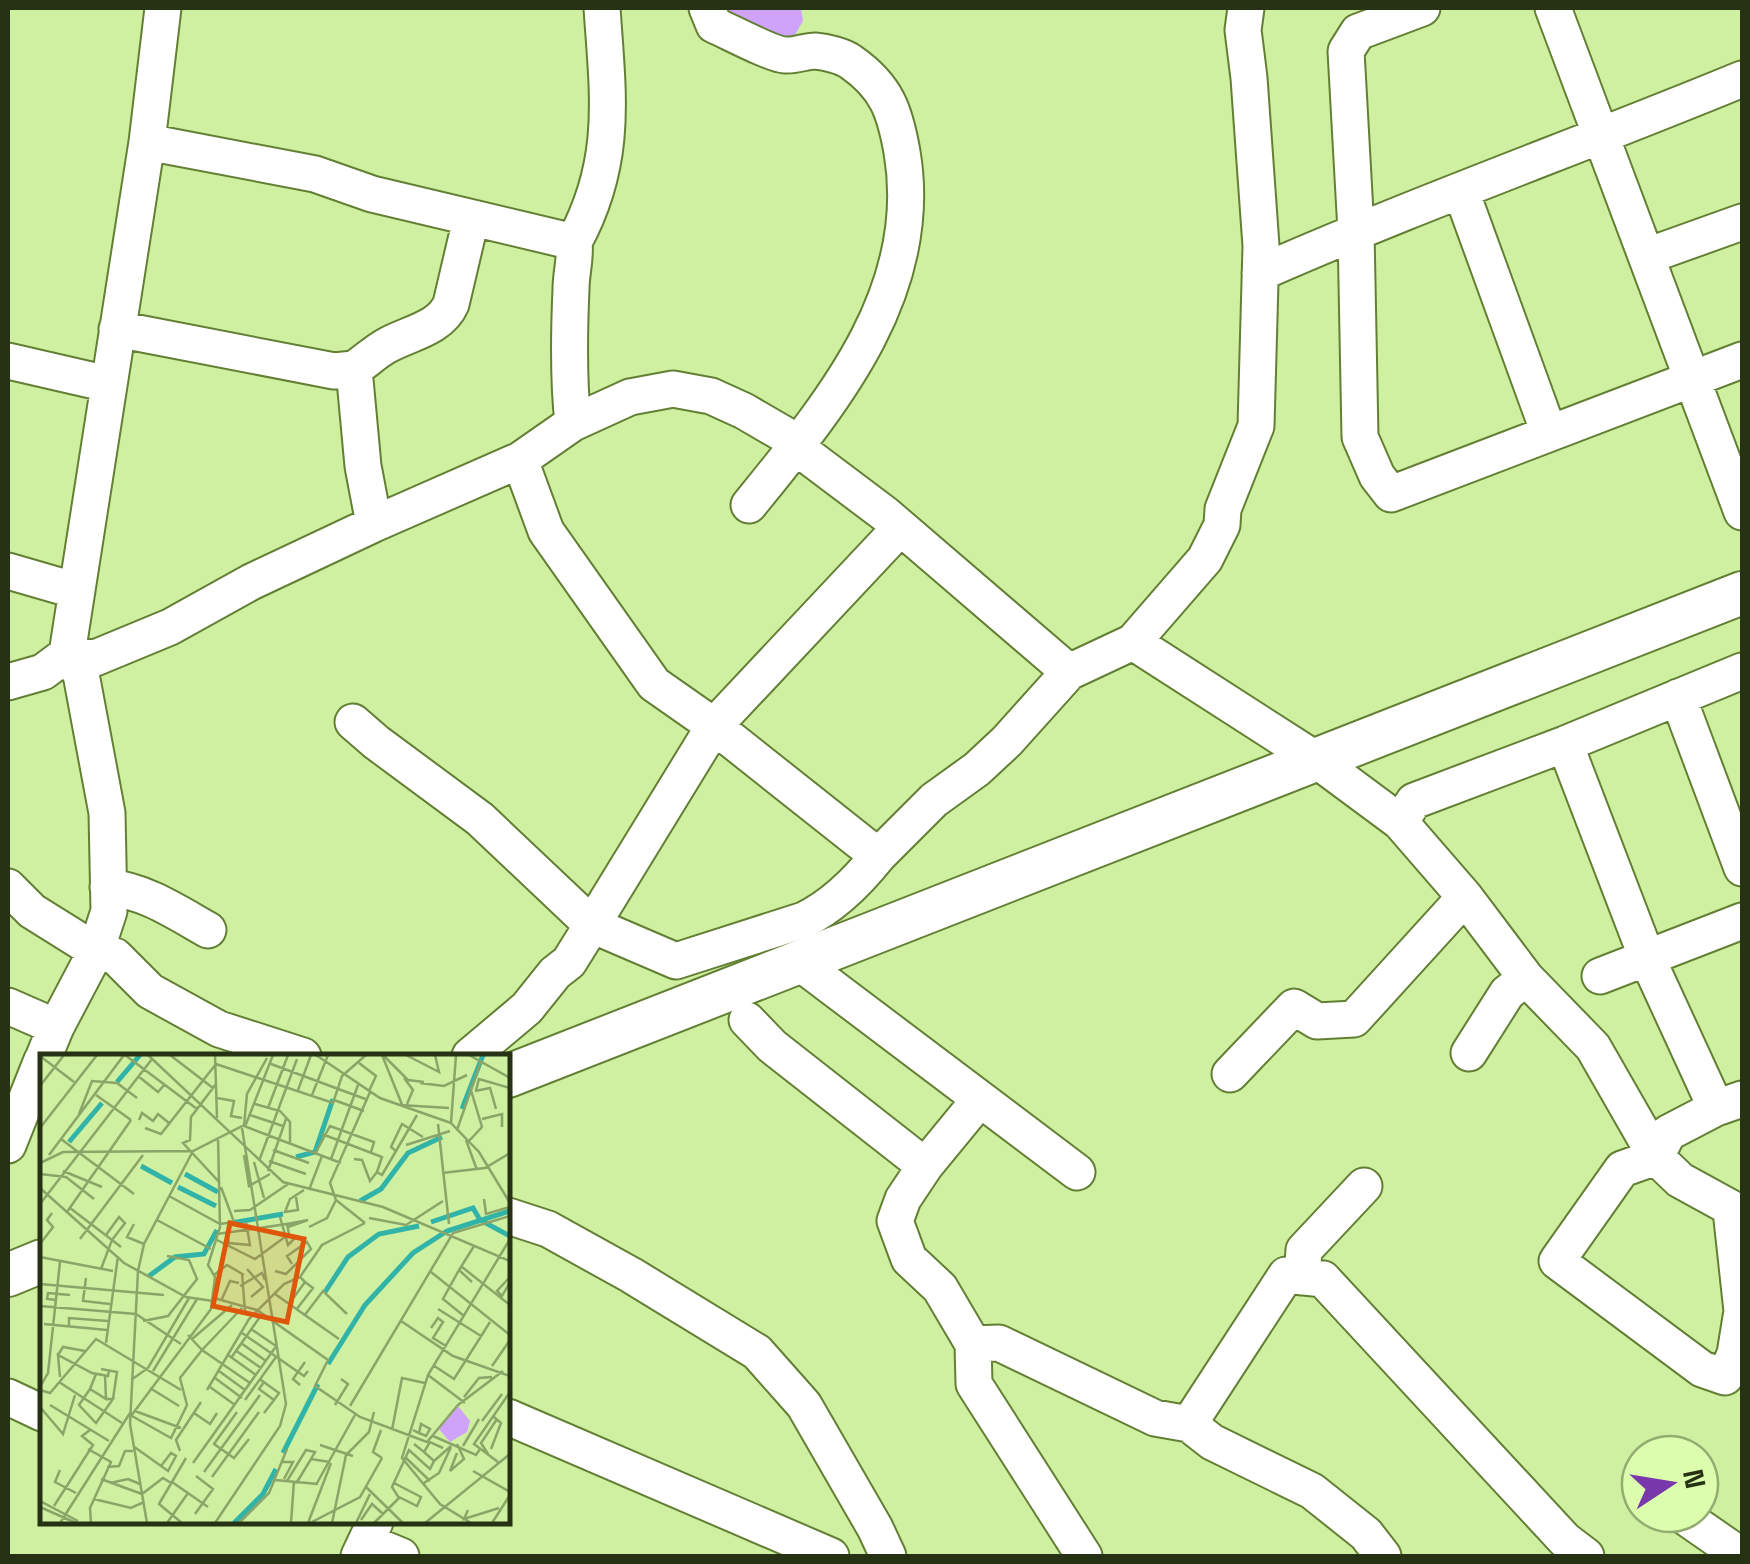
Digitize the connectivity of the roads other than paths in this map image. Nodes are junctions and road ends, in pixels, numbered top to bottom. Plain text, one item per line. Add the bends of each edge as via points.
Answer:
1 (163, 8) edge
2 (602, 8) edge
3 (707, 8) edge
4 (1246, 8) edge
5 (1422, 8) edge
6 (1553, 8) edge
7 (1742, 79) edge
8 (1602, 136) junction
9 (147, 142) junction
10 (1462, 191) junction
11 (471, 219) junction
12 (1742, 222) edge
13 (1356, 231) junction
14 (574, 242) junction
15 (1647, 256) junction
16 (1260, 272) junction
17 (118, 329) junction
18 (1742, 360) edge
19 (8, 361) edge
20 (354, 369) junction
21 (1693, 380) junction
22 (108, 384) junction
23 (573, 423) junction
24 (1549, 433) junction
25 (798, 445) junction
26 (520, 460) junction
27 (749, 505) dead end
28 (1742, 512) edge
29 (374, 524) junction
30 (900, 528) junction
31 (8, 571) edge
32 (77, 591) junction
33 (1742, 592) edge
34 (1133, 642) junction
35 (67, 654) junction
36 (1742, 671) edge
37 (1069, 672) junction
38 (8, 682) edge
39 (1678, 698) junction
40 (353, 722) dead end
41 (714, 726) junction
42 (1565, 744) junction
43 (1315, 759) junction
44 (1400, 822) junction
45 (878, 856) junction
46 (1742, 868) edge
47 (8, 887) edge
48 (108, 887) junction
49 (1465, 897) junction
50 (1742, 921) edge
51 (592, 924) junction
52 (208, 930) dead end
53 (96, 950) junction
54 (1647, 958) junction
55 (800, 962) junction
56 (1600, 976) dead end
57 (1526, 978) junction
58 (8, 1006) edge
59 (747, 1020) dead end
60 (47, 1048) edge
61 (1469, 1053) dead end
62 (298, 1054) edge
63 (472, 1054) edge
64 (40, 1065) edge
65 (1230, 1074) dead end
66 (510, 1075) edge
67 (980, 1098) junction
68 (1729, 1103) edge
69 (8, 1145) edge
70 (1656, 1157) junction
71 (925, 1166) junction
72 (1077, 1172) dead end
73 (1364, 1186) dead end
74 (1737, 1212) edge
75 (510, 1217) edge
76 (40, 1262) edge
77 (8, 1275) edge
78 (1302, 1277) junction
79 (973, 1344) junction
80 (8, 1397) edge
81 (40, 1412) edge
82 (510, 1418) edge
83 (1189, 1424) junction
84 (1710, 1534) edge
85 (367, 1540) edge
86 (401, 1556) edge
87 (830, 1556) edge
88 (888, 1556) edge
89 (1084, 1556) edge
90 (1383, 1556) edge
91 (1586, 1556) edge
92 (1735, 1556) edge

1 - 9 street
2 - 14 street via 607,138 601,175
3 - 25 street via 714,25 784,55 815,51 847,59 886,97 896,118 907,206 891,282 847,377
4 - 16 street
5 - 13 street via 1358,32 1346,51
6 - 8 street
7 - 8 street
8 - 10 street
8 - 15 street
9 - 11 street via 315,174
9 - 17 street
10 - 13 street
10 - 24 street
11 - 14 street
11 - 20 street via 446,316
12 - 15 street
13 - 16 street
13 - 24 street via 1360,437 1391,494
14 - 23 street
15 - 21 street
16 - 34 street via 1256,426 1205,559
17 - 20 street via 334,372
17 - 22 street
18 - 21 street
19 - 22 street
20 - 29 street
21 - 24 street
21 - 28 street
22 - 32 street
23 - 25 street via 630,398 673,389 744,411
23 - 26 street
25 - 27 street
25 - 30 street
26 - 29 street
26 - 41 street via 546,531 654,684
29 - 35 street via 170,628 95,658
30 - 37 street
30 - 41 street
31 - 32 street
32 - 35 street
33 - 43 street
34 - 37 street
34 - 43 street
35 - 38 street via 43,672
35 - 48 street via 80,674 107,813
36 - 39 street
37 - 45 street via 977,769 934,800
39 - 42 street
39 - 46 street
40 - 51 street via 480,820
41 - 45 street
41 - 51 street
42 - 44 street via 1414,801
42 - 54 street
43 - 44 street
43 - 55 street
44 - 49 street
45 - 51 street via 819,913 676,961
47 - 53 street via 32,911
48 - 52 street via 156,902
48 - 53 street via 109,910
49 - 57 street
49 - 65 street via 1354,1019 1317,1021 1294,1006
50 - 54 street
51 - 63 street via 528,1008
53 - 60 street
53 - 62 street via 115,956 150,991 219,1029
54 - 56 street
54 - 68 street
55 - 66 street
55 - 67 street
57 - 61 street via 1507,993
57 - 70 street via 1592,1047
58 - 60 street
59 - 71 street
64 - 69 street
67 - 71 street
67 - 72 street
68 - 70 street via 1668,1133
70 - 74 street via 1680,1180
70 - 74 street via 1622,1168 1557,1261 1725,1378 1742,1311
71 - 79 street via 895,1221 909,1259 940,1288
73 - 78 street via 1304,1250
75 - 88 street via 548,1228 757,1352 804,1405
76 - 77 street
78 - 83 street via 1286,1275
78 - 91 street via 1323,1279
79 - 83 street via 999,1344 1155,1418
79 - 89 street via 974,1384
80 - 81 street
82 - 87 street
83 - 90 street via 1312,1491
84 - 92 street
85 - 86 street

